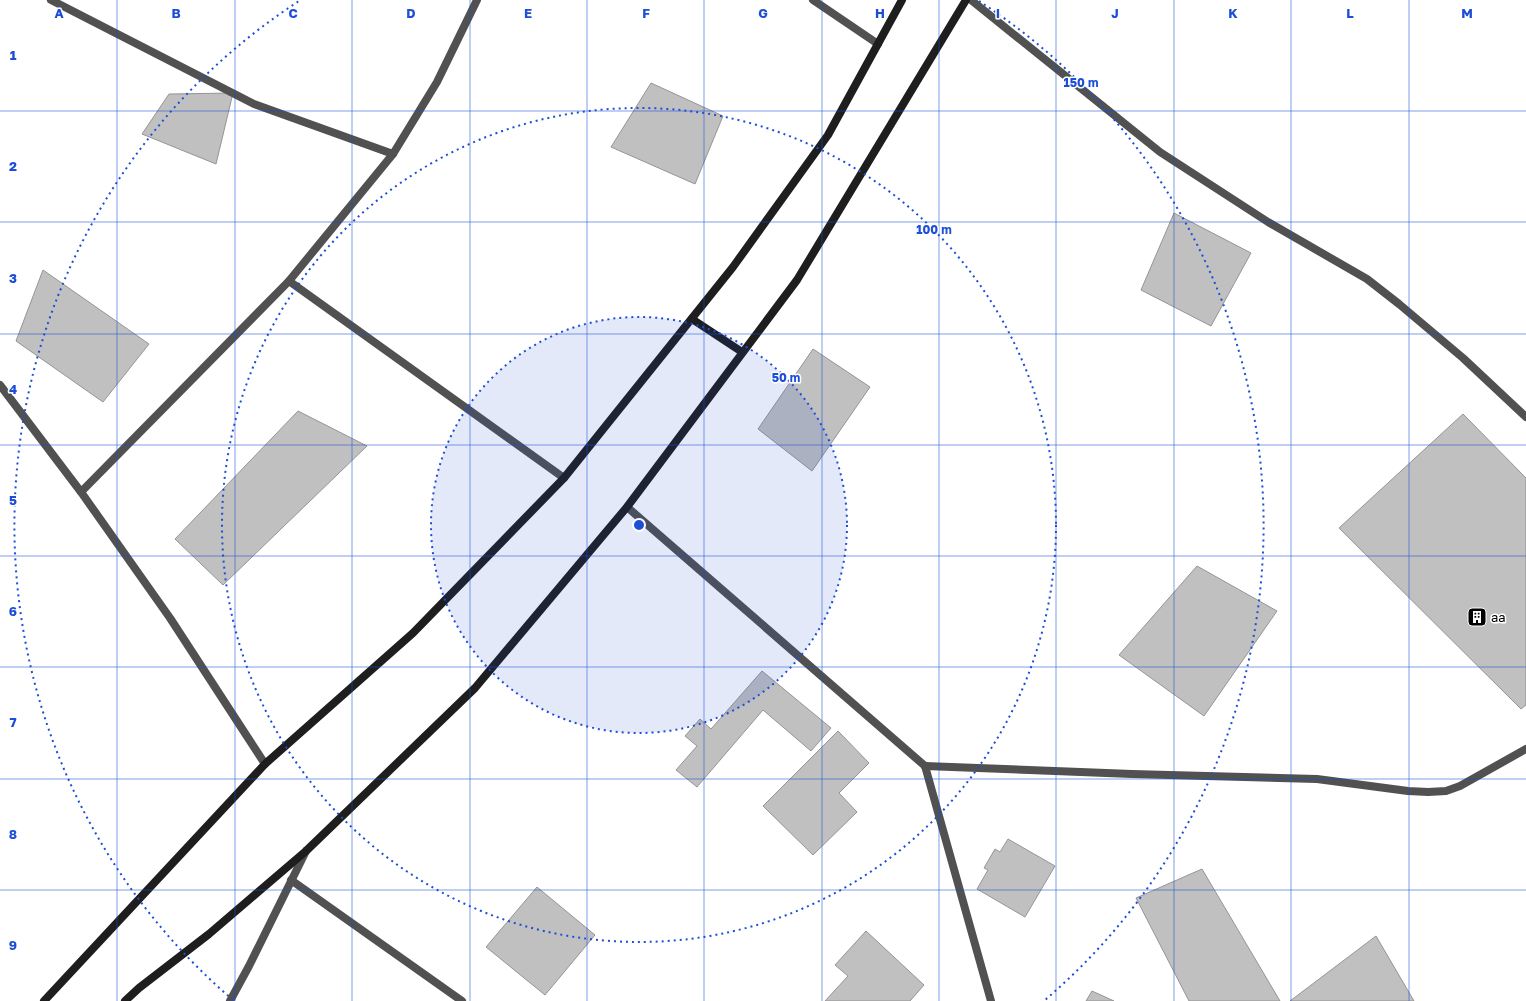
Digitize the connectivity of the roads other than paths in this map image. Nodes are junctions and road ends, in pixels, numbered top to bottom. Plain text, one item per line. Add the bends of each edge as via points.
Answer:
1 (51, 0) edge
2 (477, 0) edge
3 (813, 0) edge
4 (902, 0) edge
5 (966, 0) edge
6 (971, 0) edge
7 (878, 44) junction
8 (393, 154) junction
9 (289, 281) junction
10 (692, 319) junction
11 (742, 352) junction
12 (0, 385) edge
13 (1526, 417) edge
14 (564, 478) junction
15 (82, 492) junction
16 (627, 507) junction
17 (1526, 749) edge
18 (265, 764) junction
19 (925, 766) junction
20 (306, 852) junction
21 (291, 880) junction
22 (44, 1001) edge
23 (125, 1001) edge
24 (230, 1001) edge
25 (462, 1001) edge
26 (991, 1001) edge

1 - 8 street via 254,104
2 - 8 street via 437,82
3 - 7 street
4 - 7 main road
5 - 11 main road via 797,280
6 - 13 street via 1160,152 1268,222 1367,279 1463,358
7 - 10 main road via 828,135 733,268
8 - 9 street
9 - 14 street
9 - 15 street
10 - 11 main road
10 - 14 main road
11 - 16 main road
12 - 15 street
14 - 18 main road via 414,633
15 - 18 street via 170,618
16 - 19 street
16 - 20 main road via 475,688
17 - 19 street via 1460,786 1446,791 1428,792 1317,779
18 - 22 main road
19 - 26 street
20 - 21 street
20 - 23 main road
21 - 24 street
21 - 25 street

